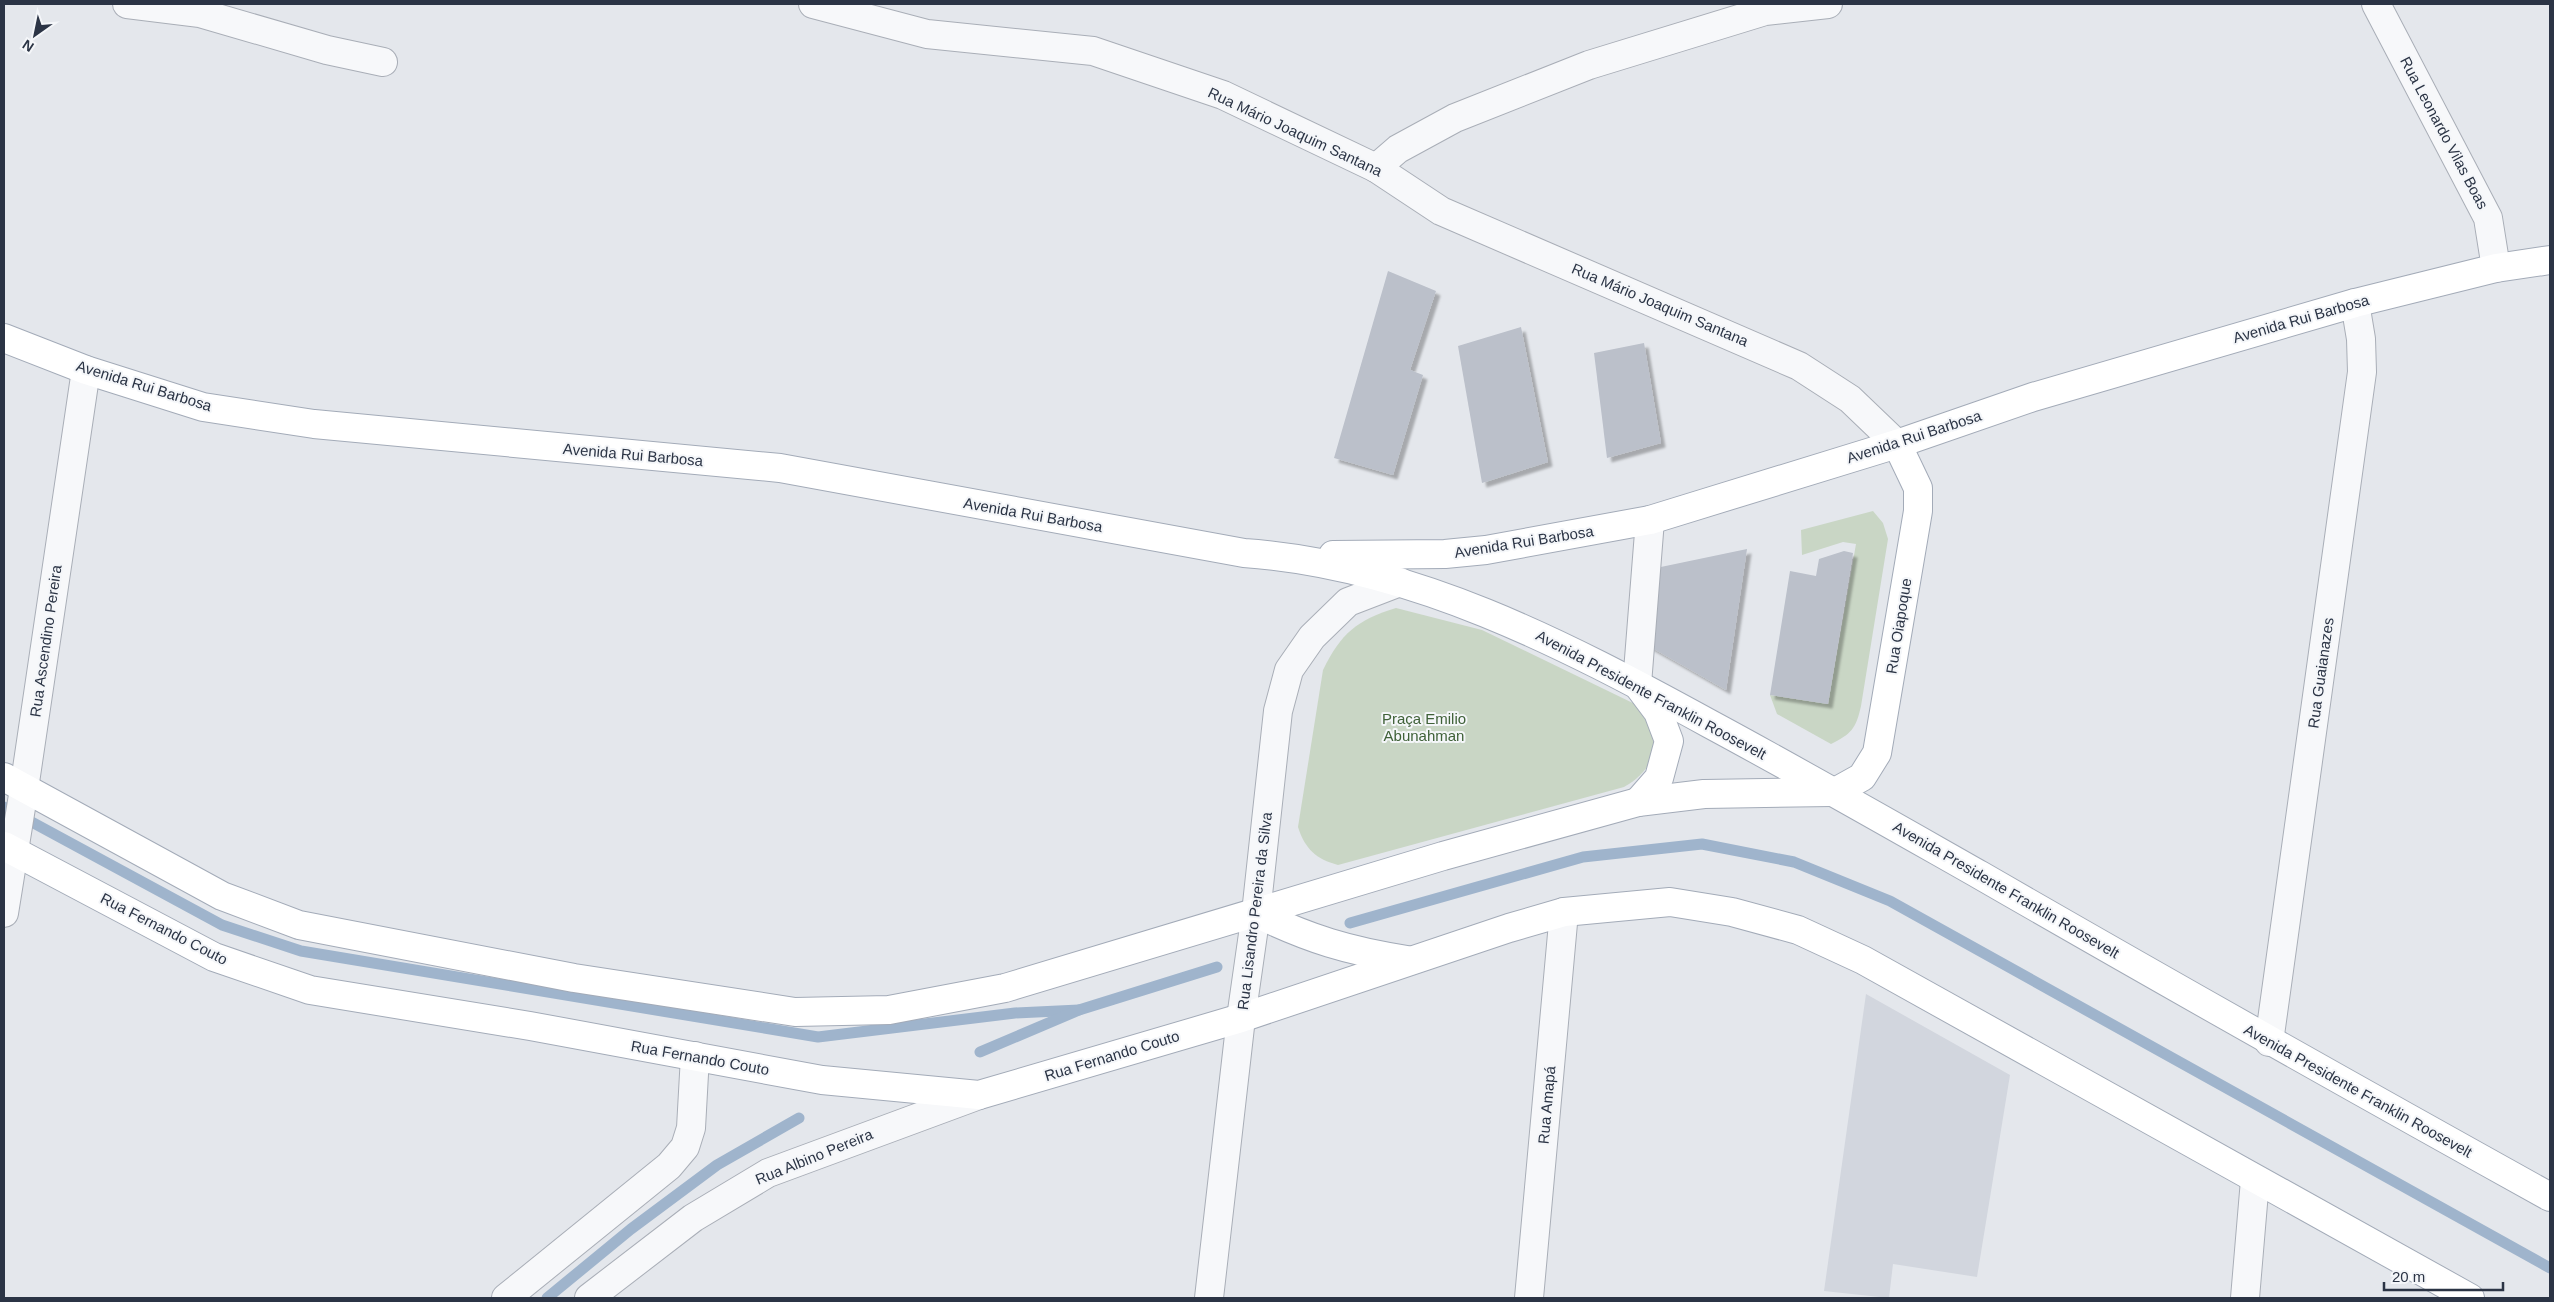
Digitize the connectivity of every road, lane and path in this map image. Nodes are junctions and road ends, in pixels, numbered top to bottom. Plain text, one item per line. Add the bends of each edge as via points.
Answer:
1 (127, 4) edge
2 (813, 4) edge
3 (1828, 4) edge
4 (2376, 4) edge
5 (383, 62) dead end
6 (1376, 168) junction
7 (2550, 260) edge
8 (2496, 268) junction
9 (2355, 303) junction
10 (4, 338) edge
11 (86, 370) junction
12 (1897, 444) junction
13 (1650, 520) junction
14 (1269, 555) junction
15 (1400, 582) junction
16 (1454, 599) joint
17 (1637, 684) junction
18 (1835, 792) junction
19 (1638, 802) junction
20 (14, 818) edge
21 (1564, 912) junction
22 (4, 913) edge
23 (1256, 914) junction
24 (1413, 961) junction
25 (1241, 1018) junction
26 (2269, 1042) junction
27 (695, 1056) junction
28 (979, 1095) junction
29 (2255, 1180) junction
30 (2550, 1197) edge
31 (506, 1298) edge
32 (589, 1298) edge
33 (1209, 1298) edge
34 (1529, 1298) edge
35 (2245, 1298) edge
36 (2470, 1298) edge

1 - 5 street via 200,13 327,50
2 - 6 street, Rua Mário Joaquim Santana via 927,34 1093,51 1223,95
3 - 6 street via 1766,11 1589,65 1455,118 1398,149
4 - 8 street, Rua Leonardo Vilas Boas via 2488,218
6 - 12 street, Rua Mário Joaquim Santana via 1450,215 1799,366 1850,399
7 - 8 main road, Avenida Rui Barbosa
8 - 9 main road, Avenida Rui Barbosa
9 - 12 main road, Avenida Rui Barbosa via 2033,397
9 - 26 street, Rua Guaianazes via 2362,372
10 - 11 main road, Avenida Rui Barbosa
11 - 14 main road, Avenida Rui Barbosa via 203,406 314,424 780,468
11 - 20 street, Rua Ascendino Pereira
12 - 13 main road, Avenida Rui Barbosa
12 - 18 main road, Rua Oiapoque via 1918,488 1918,511 1878,753 1862,776
13 - 14 main road, Avenida Rui Barbosa via 1469,552
13 - 17 street
14 - 15 main road, Avenida Rui Barbosa
15 - 16 main road, Avenida Rui Barbosa
15 - 23 street, Rua Lisandro Pereira da Silva via 1348,602 1312,637 1290,670 1278,711
16 - 17 main road, Avenida Presidente Franklin Roosevelt via 1543,636
17 - 18 main road, Avenida Presidente Franklin Roosevelt
17 - 19 main road via 1658,712 1669,741 1659,778
18 - 19 main road via 1704,794
18 - 26 main road, Avenida Presidente Franklin Roosevelt
19 - 23 main road via 1443,856
20 - 22 street, Rua Ascendino Pereira
20 - 23 main road via 299,925 574,978 795,1012 888,1010 1005,988
20 - 27 main road, Rua Fernando Couto via 214,957 310,990
21 - 24 main road
21 - 29 main road via 1670,902 1732,912 1798,930 1863,960
21 - 34 street, Rua Amapá
23 - 24 main road via 1344,949
23 - 25 street, Rua Lisandro Pereira da Silva
24 - 25 main road, Rua Fernando Couto
25 - 28 main road, Rua Fernando Couto
25 - 33 street, Rua Lisandro Pereira da Silva
26 - 30 main road, Avenida Presidente Franklin Roosevelt
27 - 28 main road, Rua Fernando Couto via 822,1080
27 - 31 street via 691,1128 685,1147 669,1166
28 - 32 street, Rua Albino Pereira via 768,1173 693,1218
29 - 35 street
29 - 36 main road

